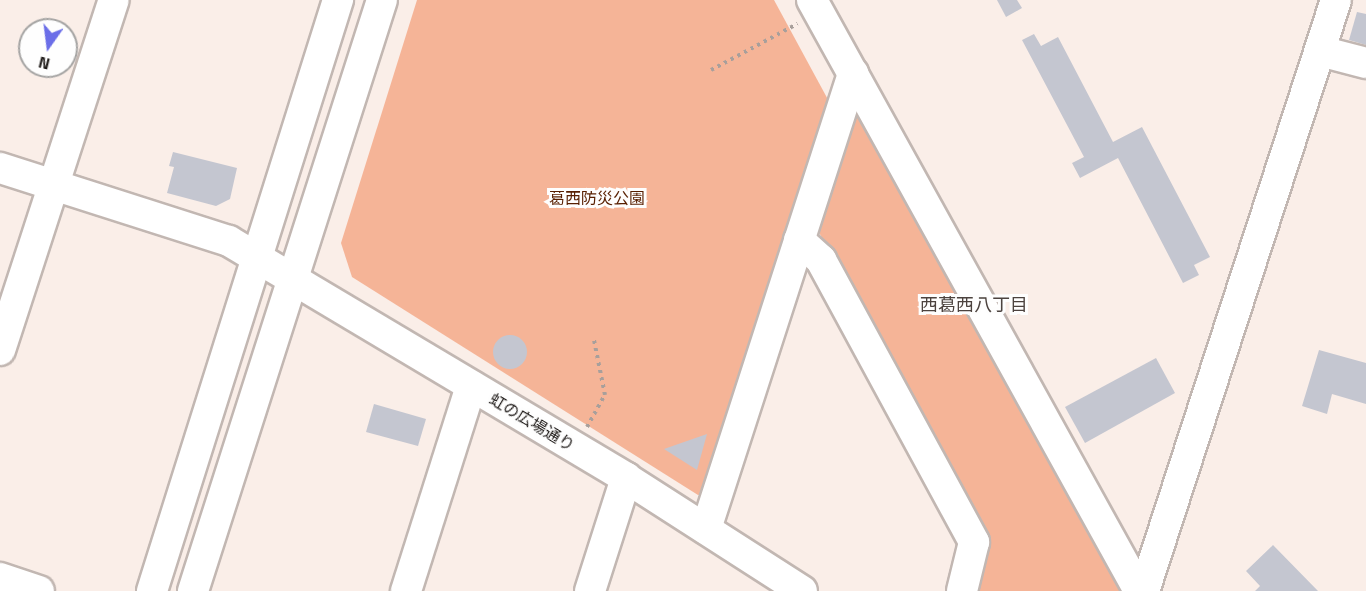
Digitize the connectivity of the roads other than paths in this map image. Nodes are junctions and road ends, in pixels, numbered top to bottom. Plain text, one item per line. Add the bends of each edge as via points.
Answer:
1 (114, 0) edge
2 (338, 0) edge
3 (382, 0) edge
4 (1336, 0) edge
5 (805, 12) edge
6 (1320, 51) junction
7 (1366, 63) edge
8 (853, 74) junction
9 (0, 168) edge
10 (53, 184) junction
11 (799, 240) junction
12 (257, 258) junction
13 (292, 280) junction
14 (0, 350) edge
15 (471, 386) junction
16 (627, 478) junction
17 (706, 529) junction
18 (0, 578) edge
19 (39, 591) edge
20 (152, 591) edge
21 (193, 591) edge
22 (406, 591) edge
23 (590, 591) edge
24 (802, 591) edge
25 (962, 591) edge
26 (1139, 591) edge
27 (1144, 591) edge

1 - 10 street
2 - 12 street
3 - 13 street
4 - 6 street
5 - 8 street
6 - 7 street
6 - 27 street
8 - 11 street
8 - 26 street
9 - 10 street, 虹の広場通り
10 - 12 street, 虹の広場通り via 229,241
10 - 14 street
11 - 17 street
11 - 25 street via 821,260 974,542
12 - 13 street, 虹の広場通り
12 - 20 street
13 - 15 street, 虹の広場通り
13 - 21 street
15 - 16 street, 虹の広場通り
15 - 22 street
16 - 17 street, 虹の広場通り
16 - 23 street
17 - 24 street, 虹の広場通り
18 - 19 street

